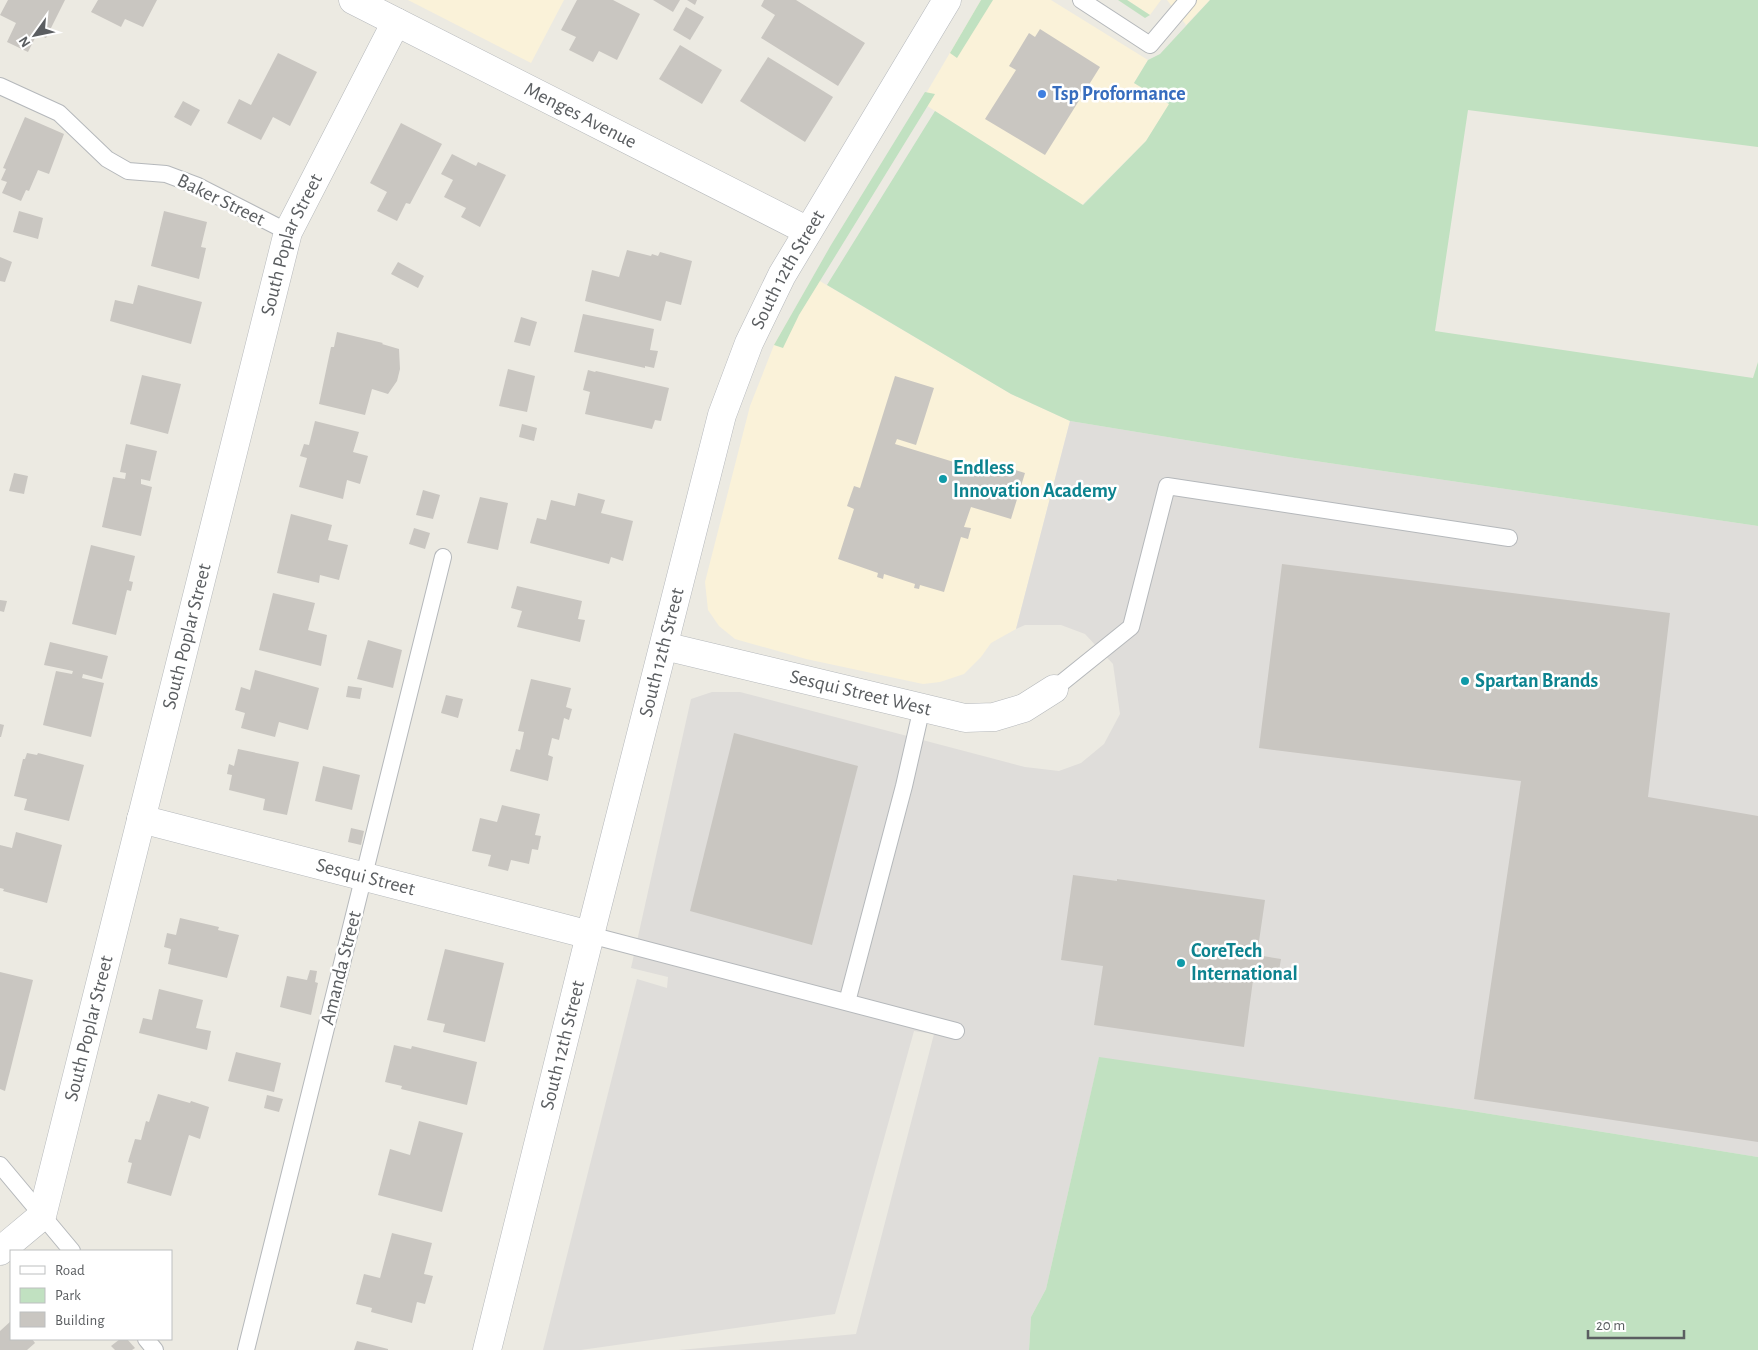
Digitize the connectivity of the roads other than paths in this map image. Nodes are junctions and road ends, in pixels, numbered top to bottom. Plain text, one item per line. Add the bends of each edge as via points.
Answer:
1 (353, 0) edge
2 (948, 0) edge
3 (1080, 0) edge
4 (1188, 0) edge
5 (396, 22) junction
6 (0, 86) edge
7 (808, 231) junction
8 (288, 232) junction
9 (1509, 538) dead end
10 (443, 557) dead end
11 (664, 646) junction
12 (1054, 689) joint
13 (922, 707) junction
14 (141, 820) junction
15 (364, 877) junction
16 (590, 935) junction
17 (848, 1002) junction
18 (956, 1031) dead end
19 (0, 1165) edge
20 (42, 1216) junction
21 (71, 1250) edge
22 (0, 1251) edge
23 (147, 1340) edge
24 (155, 1350) edge
25 (246, 1350) edge
26 (487, 1350) edge

1 - 5 street, Menges Avenue
2 - 7 street, South 12th Street
3 - 4 lane via 1150,44
5 - 7 street, Menges Avenue
5 - 8 street, South Poplar Street
6 - 8 lane, Baker Street via 58,113 106,159 128,171 166,174 198,186
7 - 11 street, South 12th Street via 749,343 722,415
8 - 14 street, South Poplar Street
9 - 12 lane via 1167,486 1131,627
10 - 15 lane, Amanda Street
11 - 13 street, Sesqui Street West
11 - 16 street, South 12th Street
12 - 13 street, Sesqui Street West via 1024,708 994,717 965,718
13 - 17 lane
14 - 15 street, Sesqui Street
14 - 20 street, South Poplar Street
15 - 16 street, Sesqui Street
15 - 25 lane, Amanda Street
16 - 17 lane
16 - 26 street, South 12th Street
17 - 18 lane
19 - 20 lane
20 - 21 lane
20 - 22 street
23 - 24 lane

